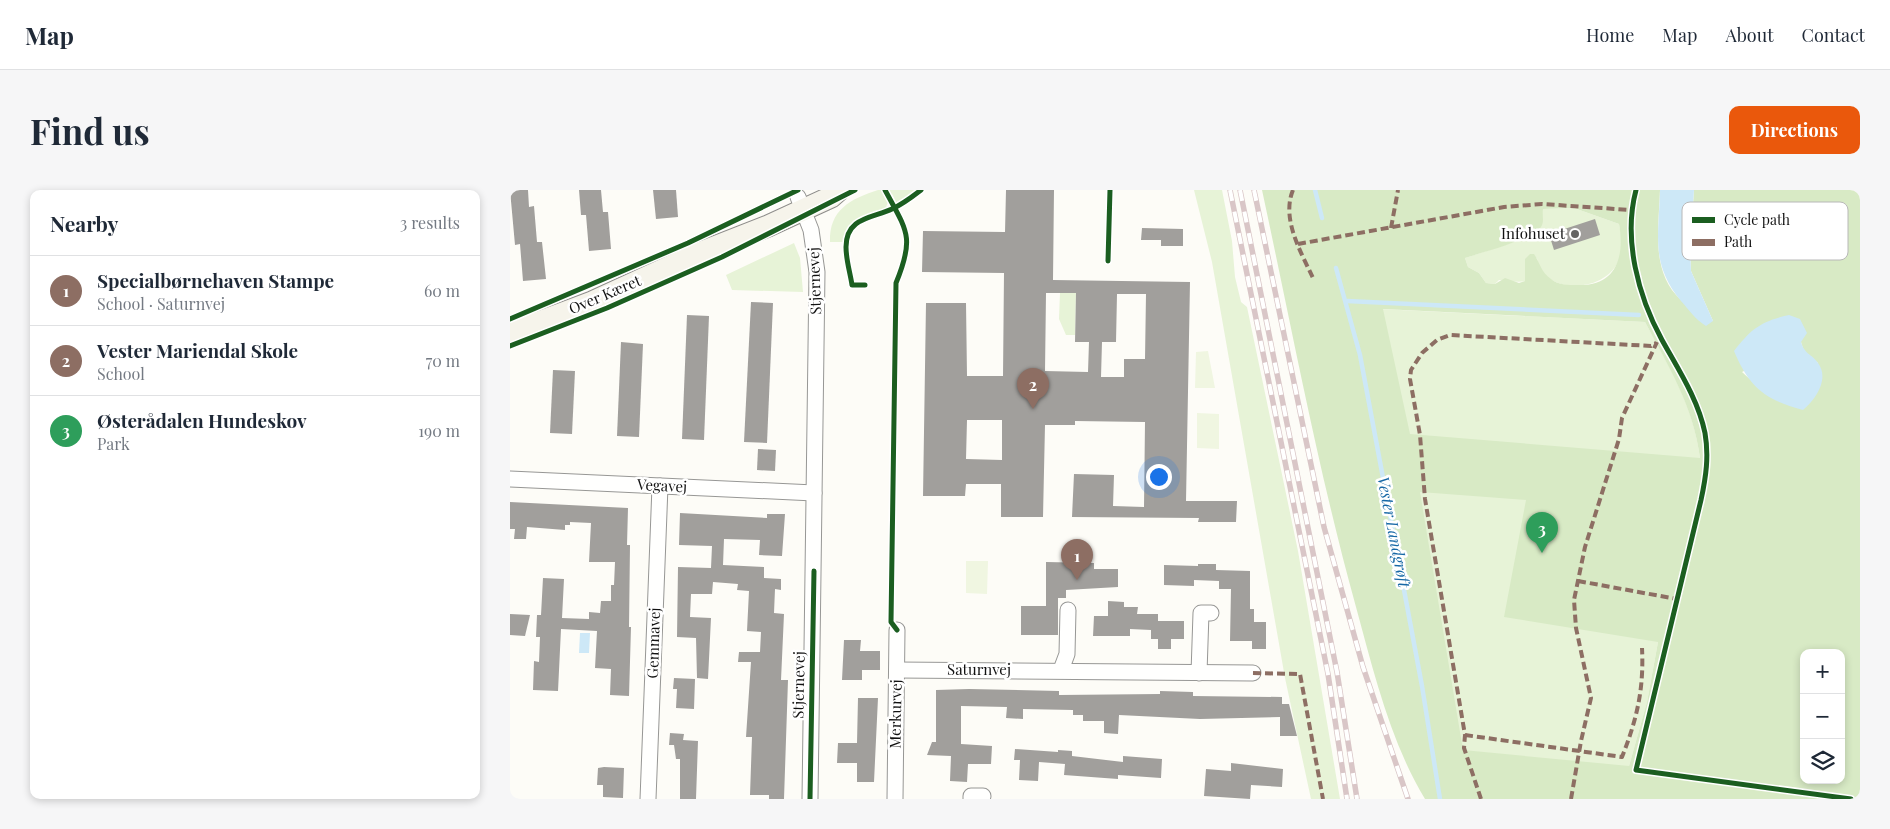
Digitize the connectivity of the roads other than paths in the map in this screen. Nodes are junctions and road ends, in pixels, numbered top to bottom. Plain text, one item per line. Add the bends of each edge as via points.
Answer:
1 (839, 190) edge
2 (804, 199) edge
3 (510, 333) edge
4 (510, 479) edge
5 (660, 486) junction
6 (814, 493) junction
7 (1068, 610) dead end
8 (1211, 613) dead end
9 (897, 630) dead end
10 (897, 670) junction
11 (1061, 670) junction
12 (1199, 673) junction
13 (1253, 673) dead end
14 (648, 799) edge
15 (810, 799) edge
16 (895, 799) edge

1 - 2 main road, Over Kæret
2 - 3 main road, Over Kæret via 762,215 699,253 592,302
2 - 6 street, Stjernevej via 818,272
4 - 5 street, Vegavej
5 - 6 street, Vegavej
5 - 14 street, Gemmavej
6 - 15 street, Stjernevej
7 - 11 street via 1067,654
8 - 12 street via 1201,613
9 - 10 street, Merkurvej
10 - 11 street, Saturnvej
10 - 16 street, Merkurvej
11 - 12 street, Saturnvej
12 - 13 street, Saturnvej

